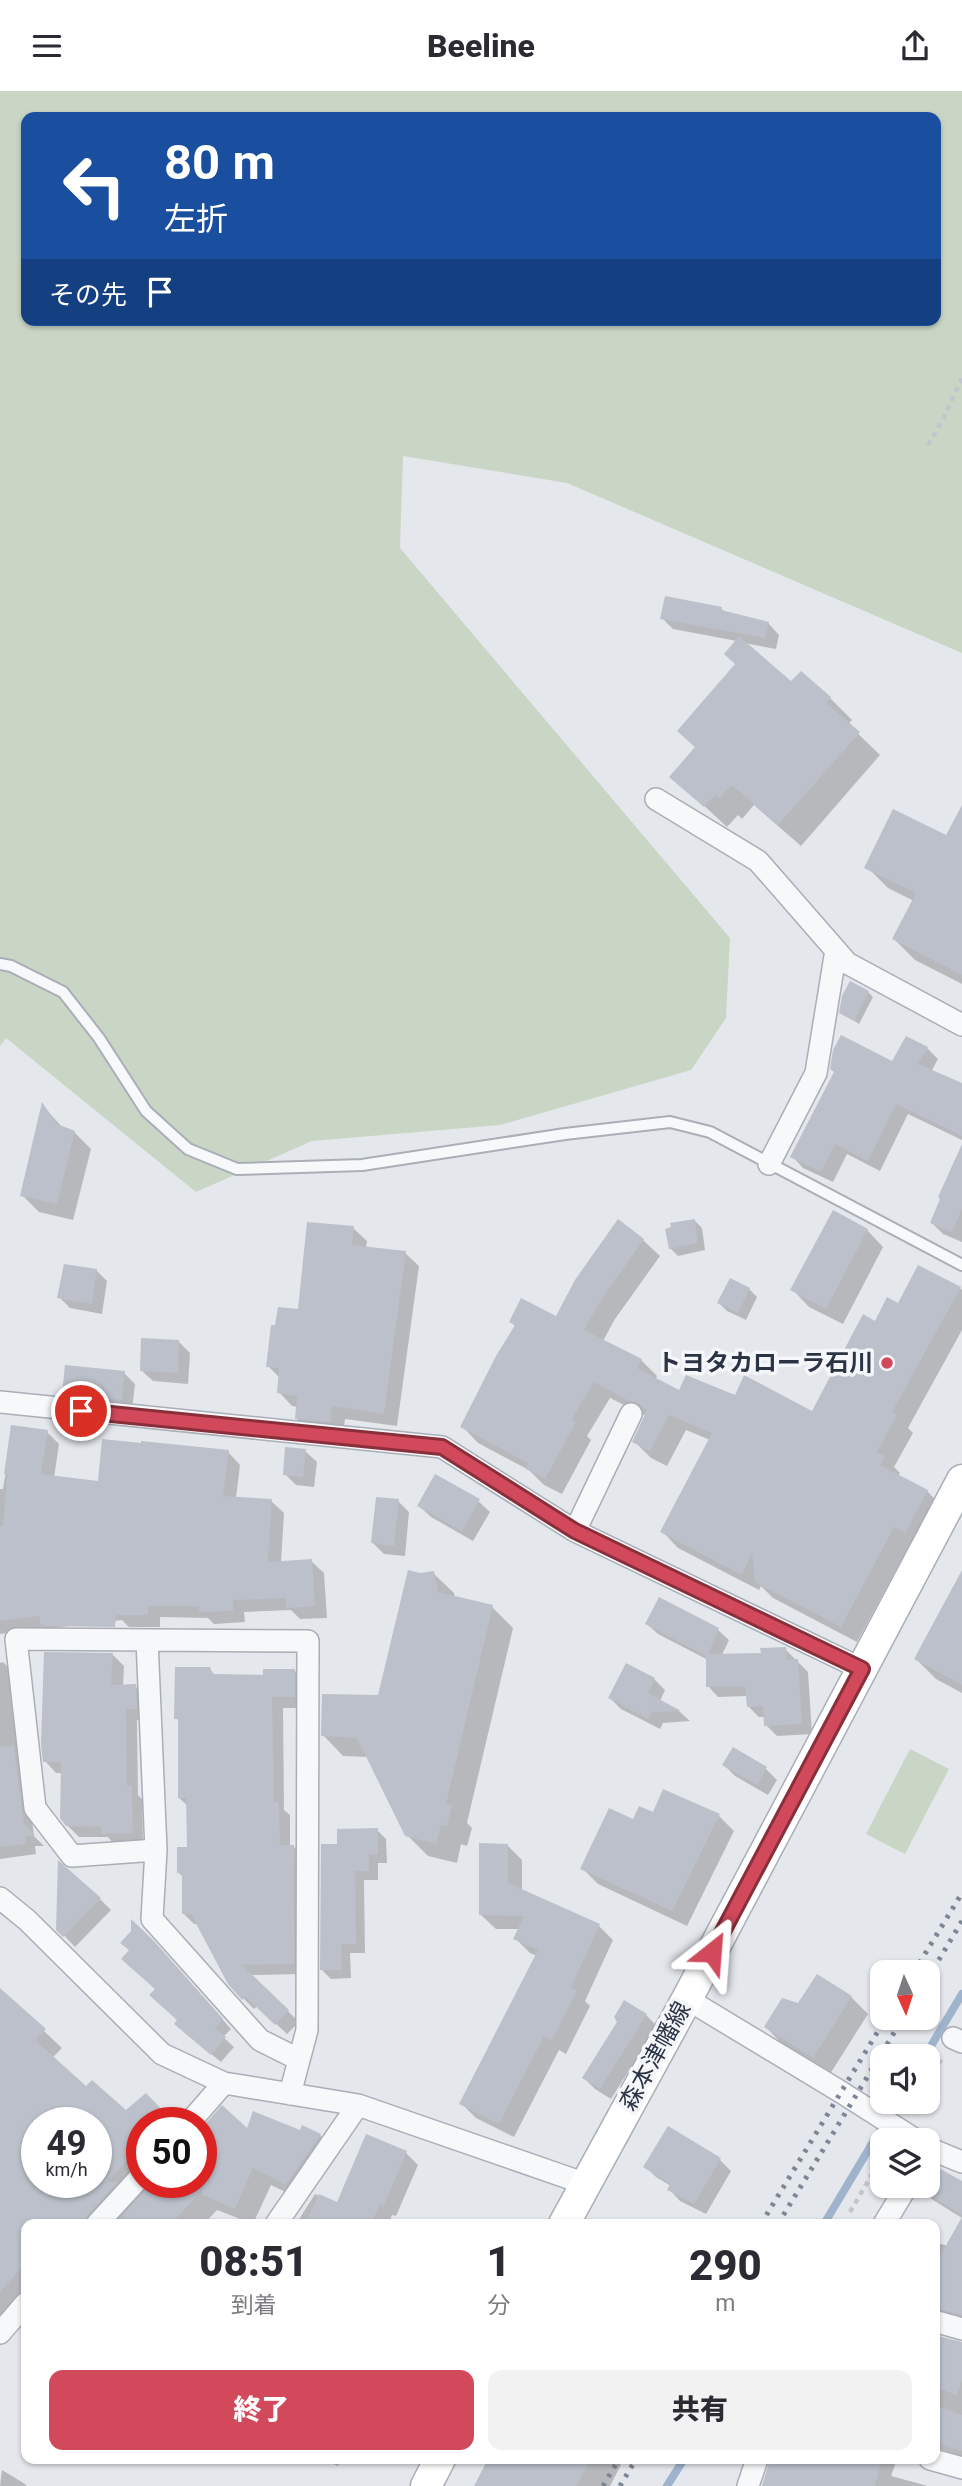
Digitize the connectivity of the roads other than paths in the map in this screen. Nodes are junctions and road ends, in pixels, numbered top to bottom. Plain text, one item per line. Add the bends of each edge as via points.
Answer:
1 (656, 799) dead end
2 (836, 950) junction
3 (0, 964) edge
4 (962, 1025) edge
5 (769, 1164) junction
6 (962, 1265) edge
7 (0, 1402) edge
8 (631, 1414) dead end
9 (962, 1480) edge
10 (575, 1531) junction
11 (147, 1640) junction
12 (862, 1669) junction
13 (156, 1850) junction
14 (0, 1898) edge
15 (687, 1999) junction
16 (298, 2059) junction
17 (225, 2083) junction
18 (290, 2094) junction
19 (358, 2105) junction
20 (203, 2107) edge
21 (896, 2128) edge
22 (940, 2153) edge
23 (962, 2162) edge
24 (586, 2184) junction
25 (126, 2192) edge
26 (900, 2198) edge
27 (102, 2219) edge
28 (279, 2219) edge
29 (567, 2219) edge
30 (887, 2219) edge
31 (21, 2309) edge
32 (940, 2323) edge
33 (962, 2329) edge
34 (0, 2333) edge
35 (940, 2462) edge
36 (437, 2464) edge
37 (755, 2464) edge
38 (962, 2467) edge
39 (426, 2486) edge
40 (748, 2486) edge

1 - 2 street via 758,861
2 - 4 street via 847,963
2 - 5 street via 816,1073
3 - 5 lane via 63,992 146,1111 188,1149 237,1169 362,1165 670,1122 710,1132
5 - 6 lane
7 - 10 street via 442,1447
8 - 10 street
9 - 12 main road, 森本津幡線
10 - 12 street
11 - 13 street
11 - 13 street via 16,1639 35,1808 72,1856
11 - 16 street via 308,1641 307,2029
12 - 15 main road, 森本津幡線
13 - 16 street via 152,1919 260,2040
14 - 17 street via 162,2055
15 - 21 street
15 - 24 main road, 森本津幡線
16 - 18 street
17 - 18 street
17 - 20 street
18 - 19 street
19 - 24 street
19 - 28 street
22 - 23 street
24 - 29 main road, 森本津幡線
25 - 27 street
26 - 30 street
31 - 34 street
32 - 33 street
35 - 38 street
36 - 39 main road
37 - 40 street

